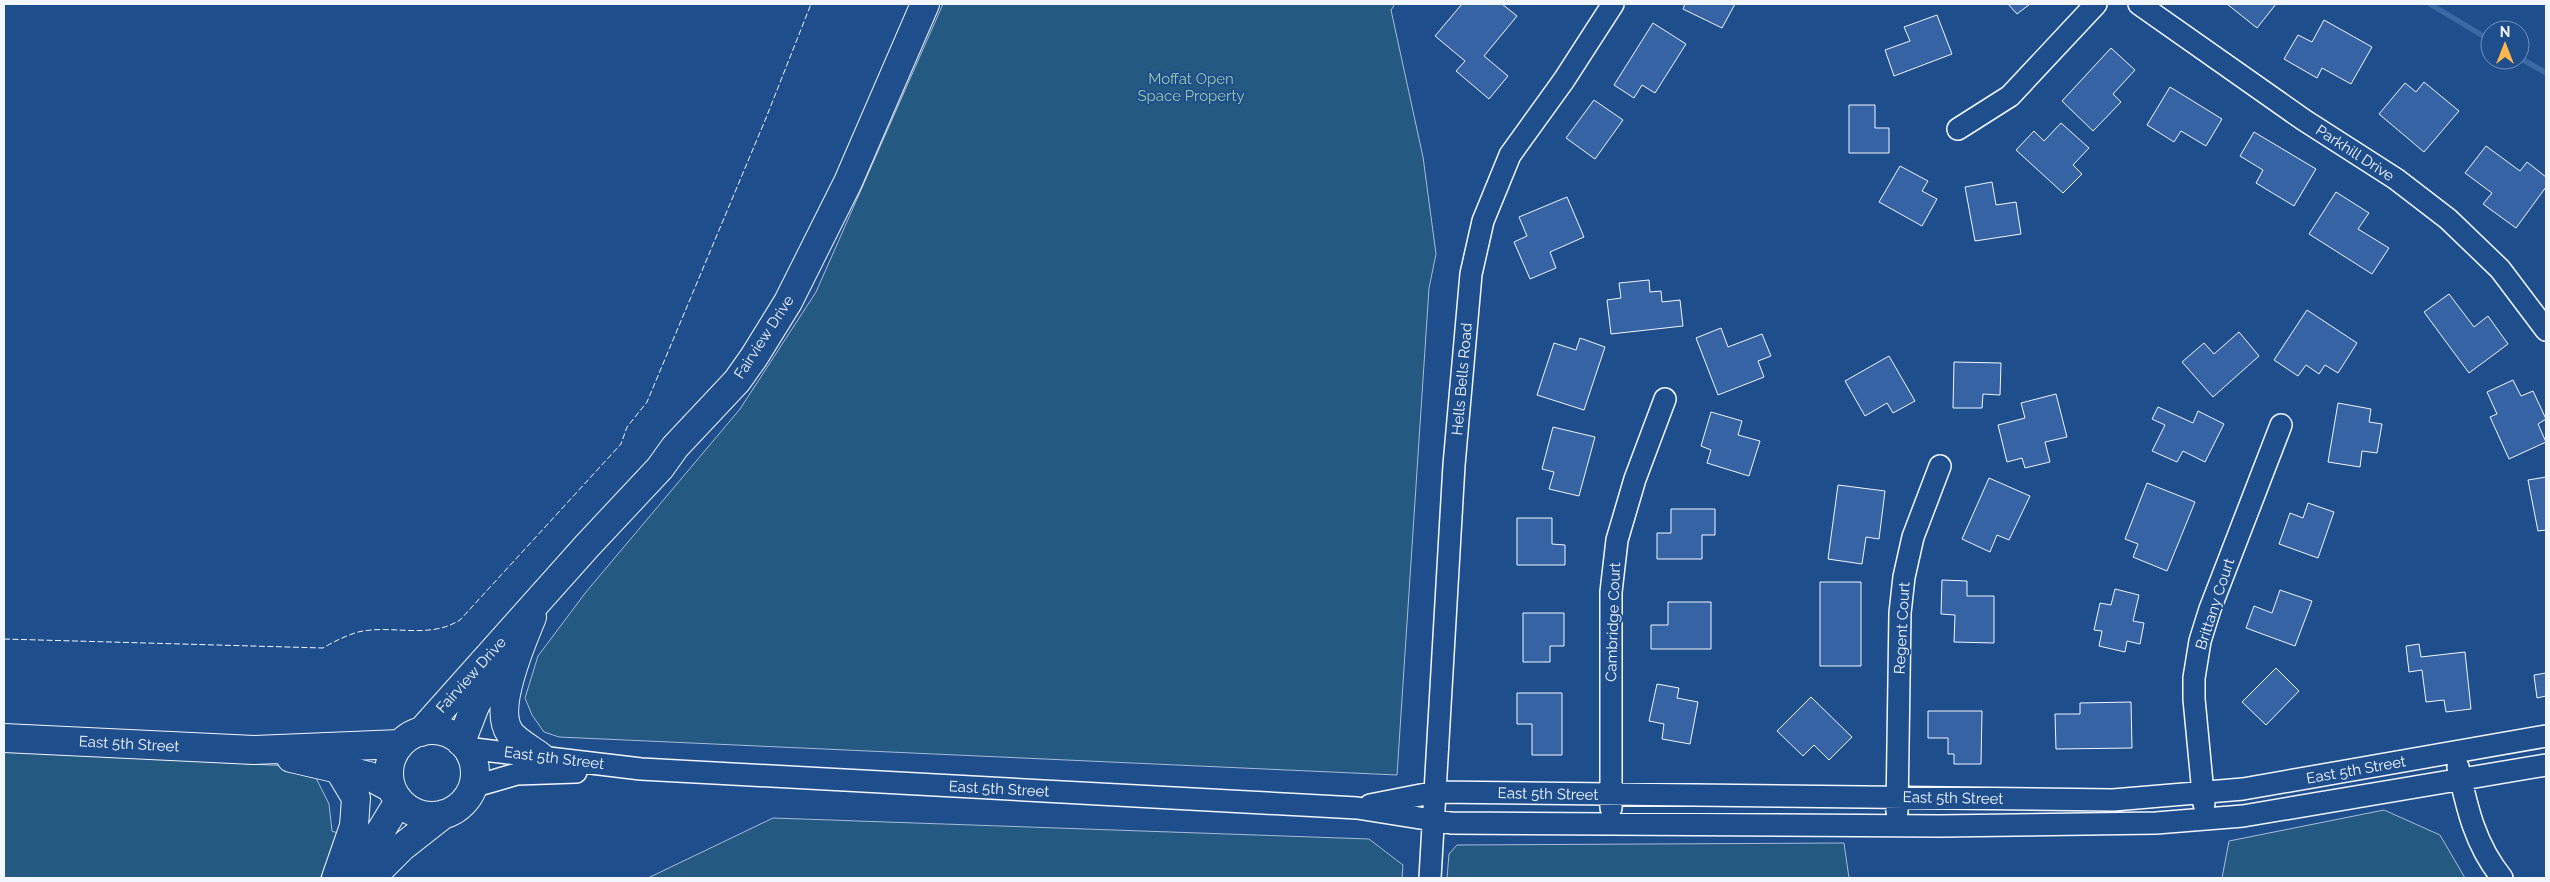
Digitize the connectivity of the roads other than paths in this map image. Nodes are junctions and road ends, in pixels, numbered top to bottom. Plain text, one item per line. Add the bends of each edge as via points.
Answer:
1 (925, 4) edge
2 (1614, 4) edge
3 (2096, 4) edge
4 (2139, 4) edge
5 (1958, 129) dead end
6 (2546, 330) edge
7 (1665, 399) dead end
8 (2281, 425) dead end
9 (1940, 466) dead end
10 (531, 608) junction
11 (2546, 736) edge
12 (4, 738) edge
13 (411, 738) junction
14 (463, 745) junction
15 (254, 750) junction
16 (2455, 752) junction
17 (541, 757) junction
18 (2546, 765) edge
19 (338, 768) junction
20 (641, 769) junction
21 (2461, 780) junction
22 (472, 787) junction
23 (2204, 791) junction
24 (1436, 792) junction
25 (395, 795) junction
26 (1611, 795) junction
27 (1898, 797) junction
28 (1357, 808) junction
29 (444, 814) junction
30 (2203, 819) junction
31 (1434, 821) junction
32 (1610, 824) junction
33 (1898, 824) junction
34 (336, 878) edge
35 (352, 878) edge
36 (371, 878) edge
37 (1430, 878) edge
38 (2502, 878) edge

1 - 10 main road, Fairview Drive via 848,182 788,302 754,357 660,468
2 - 24 street, Hells Bells Road via 1510,155 1481,230 1471,274 1454,465
3 - 5 street via 2010,96
4 - 6 street, Parkhill Drive via 2304,120 2396,179 2448,219 2500,269
7 - 26 street, Cambridge Court via 1635,479 1617,540 1611,592
8 - 23 street, Brittany Court via 2200,641 2194,699
9 - 27 street, Regent Court via 1913,537 1904,577 1900,613
10 - 13 main road, Fairview Drive
10 - 14 main road, Fairview Drive via 475,706
10 - 17 main road via 512,665 504,712 510,732
11 - 16 street, East 5th Street
12 - 15 main road, East 5th Street
13 - 14 main road via 438,731
13 - 15 main road, East 5th Street
13 - 25 main road via 389,766
14 - 17 street, East 5th Street
14 - 22 main road via 473,763
15 - 19 main road, East 5th Street
16 - 21 street
16 - 23 street, East 5th Street via 2243,789
17 - 20 street, East 5th Street
18 - 21 street, East 5th Street
19 - 25 main road, East 5th Street via 368,776
19 - 34 main road via 356,798 354,826
20 - 22 street, East 5th Street via 516,774
20 - 28 street, East 5th Street
21 - 30 street, East 5th Street via 2242,816
21 - 38 street via 2480,845
22 - 29 main road via 464,801
23 - 27 street, East 5th Street via 2113,800
23 - 30 street, Brittany Court
24 - 26 street, East 5th Street
24 - 28 street, East 5th Street
24 - 31 street, Hells Bells Road
25 - 29 main road via 420,814
25 - 35 main road
26 - 27 street, East 5th Street
26 - 32 street, Cambridge Court
27 - 33 street, Regent Court
28 - 31 street, East 5th Street
29 - 36 main road via 402,847
30 - 33 street, East 5th Street via 2156,823
31 - 32 street, East 5th Street via 1451,824
31 - 37 street, Hells Bells Road
32 - 33 street, East 5th Street

